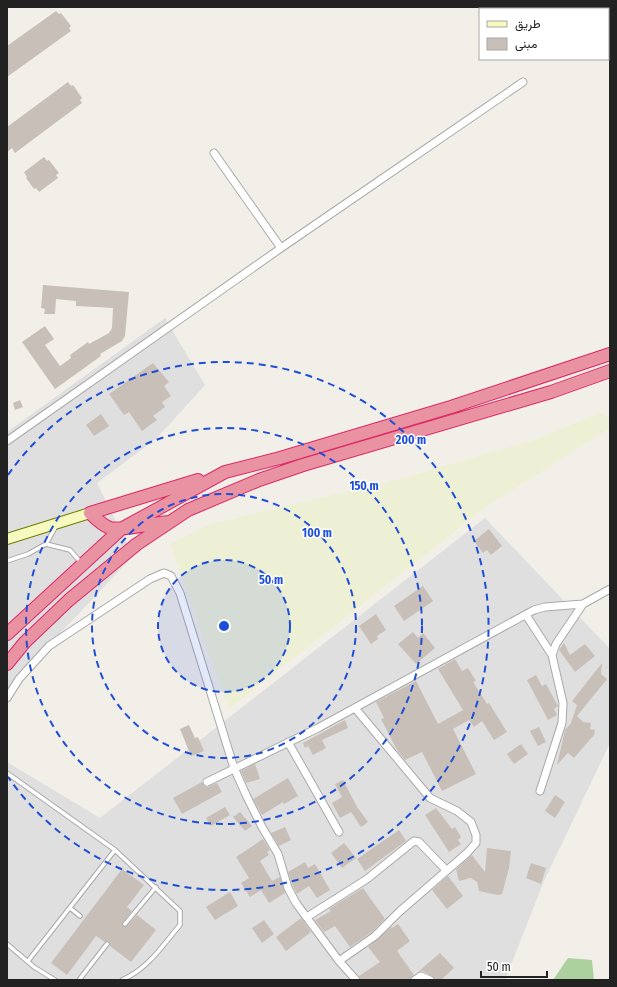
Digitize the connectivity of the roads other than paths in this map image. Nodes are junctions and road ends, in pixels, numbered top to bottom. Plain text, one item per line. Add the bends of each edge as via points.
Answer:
1 (523, 82) dead end
2 (214, 153) dead end
3 (281, 248) junction
4 (610, 354) edge
5 (610, 371) edge
6 (7, 441) edge
7 (225, 472) junction
8 (90, 513) junction
9 (170, 522) junction
10 (58, 523) junction
11 (122, 529) junction
12 (7, 539) edge
13 (46, 544) junction
14 (7, 561) edge
15 (82, 564) junction
16 (610, 589) edge
17 (583, 604) junction
18 (526, 614) junction
19 (7, 634) edge
20 (552, 655) junction
21 (7, 664) edge
22 (7, 698) edge
23 (355, 708) junction
24 (288, 742) junction
25 (234, 768) junction
26 (7, 773) edge
27 (207, 782) dead end
28 (540, 791) dead end
29 (340, 832) dead end
30 (115, 850) junction
31 (446, 870) junction
32 (156, 887) junction
33 (70, 908) junction
34 (80, 916) dead end
35 (307, 918) junction
36 (125, 924) dead end
37 (7, 944) edge
38 (107, 944) dead end
39 (28, 961) junction
40 (339, 961) junction
41 (55, 980) edge
42 (79, 980) edge
43 (122, 980) edge
44 (356, 980) edge
45 (416, 980) edge
46 (430, 980) edge

1 - 3 street
2 - 3 street
3 - 6 street
4 - 7 highway via 451,407
5 - 9 highway via 537,396 274,475 188,510
7 - 8 highway
7 - 11 highway
8 - 10 main road
8 - 11 highway via 101,524
9 - 11 highway
9 - 21 highway via 137,544 68,600 25,642
10 - 12 main road
10 - 13 lane
11 - 15 highway
13 - 14 lane
13 - 15 lane via 70,550
15 - 19 highway
16 - 17 street
17 - 18 street via 545,607
17 - 20 street via 556,644
18 - 20 street
18 - 23 street
20 - 28 street via 560,688 563,716
22 - 25 street via 19,678 48,646 150,579 164,573 171,576 180,593
23 - 24 street
23 - 31 street via 430,798 457,811 471,822 476,843
24 - 25 street
24 - 29 street
25 - 27 street
25 - 35 street via 278,854 288,888
26 - 30 lane
30 - 32 lane
30 - 33 lane
31 - 35 street via 419,842 414,841 367,879
31 - 40 street via 375,936
32 - 36 lane
32 - 43 lane via 180,911 180,925 146,966 133,976
33 - 34 lane
33 - 39 lane
35 - 40 street
37 - 39 lane
38 - 42 lane
39 - 41 lane
40 - 44 street
45 - 46 street via 424,976

